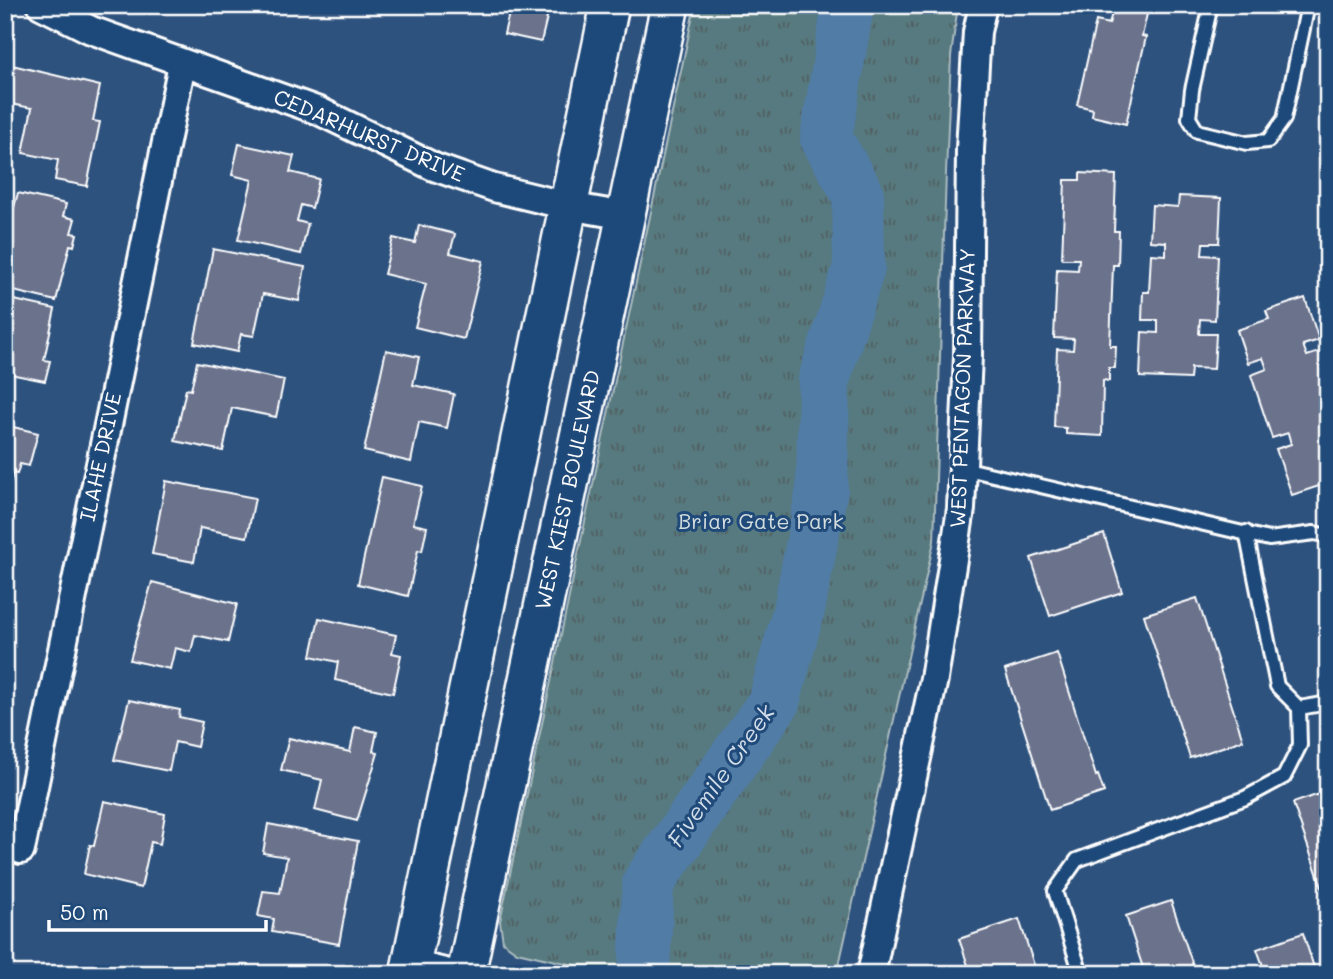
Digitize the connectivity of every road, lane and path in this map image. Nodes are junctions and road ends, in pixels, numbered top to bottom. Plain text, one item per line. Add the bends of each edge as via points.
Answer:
1 (41, 5) edge
2 (610, 5) edge
3 (670, 5) edge
4 (983, 5) edge
5 (1210, 5) edge
6 (1308, 5) edge
7 (182, 64) junction
8 (568, 206) junction
9 (626, 216) junction
10 (963, 468) junction
11 (1246, 532) junction
12 (1328, 537) edge
13 (1328, 702) edge
14 (1299, 708) junction
15 (21, 850) dead end
16 (410, 969) edge
17 (453, 974) edge
18 (466, 974) edge
19 (871, 974) edge
20 (1081, 974) edge

1 - 7 street, CEDARHURST DRIVE via 91,30
2 - 8 main road
3 - 9 main road, WEST KIEST BOULEVARD
4 - 10 street, WEST PENTAGON PARKWAY via 977,32 970,149
5 - 6 lane via 1189,118 1197,131 1247,144 1268,141 1284,119
7 - 8 street, CEDARHURST DRIVE via 319,111 434,167
7 - 15 street, ILAHE DRIVE
8 - 9 street, CEDARHURST DRIVE
8 - 16 main road
9 - 18 main road, WEST KIEST BOULEVARD
10 - 11 lane
10 - 19 street, WEST PENTAGON PARKWAY via 961,509 934,679
11 - 12 lane via 1269,539 1314,533
11 - 14 lane via 1277,686
13 - 14 lane
14 - 20 lane via 1300,745 1284,777 1245,798 1077,860 1055,891
16 - 17 street

